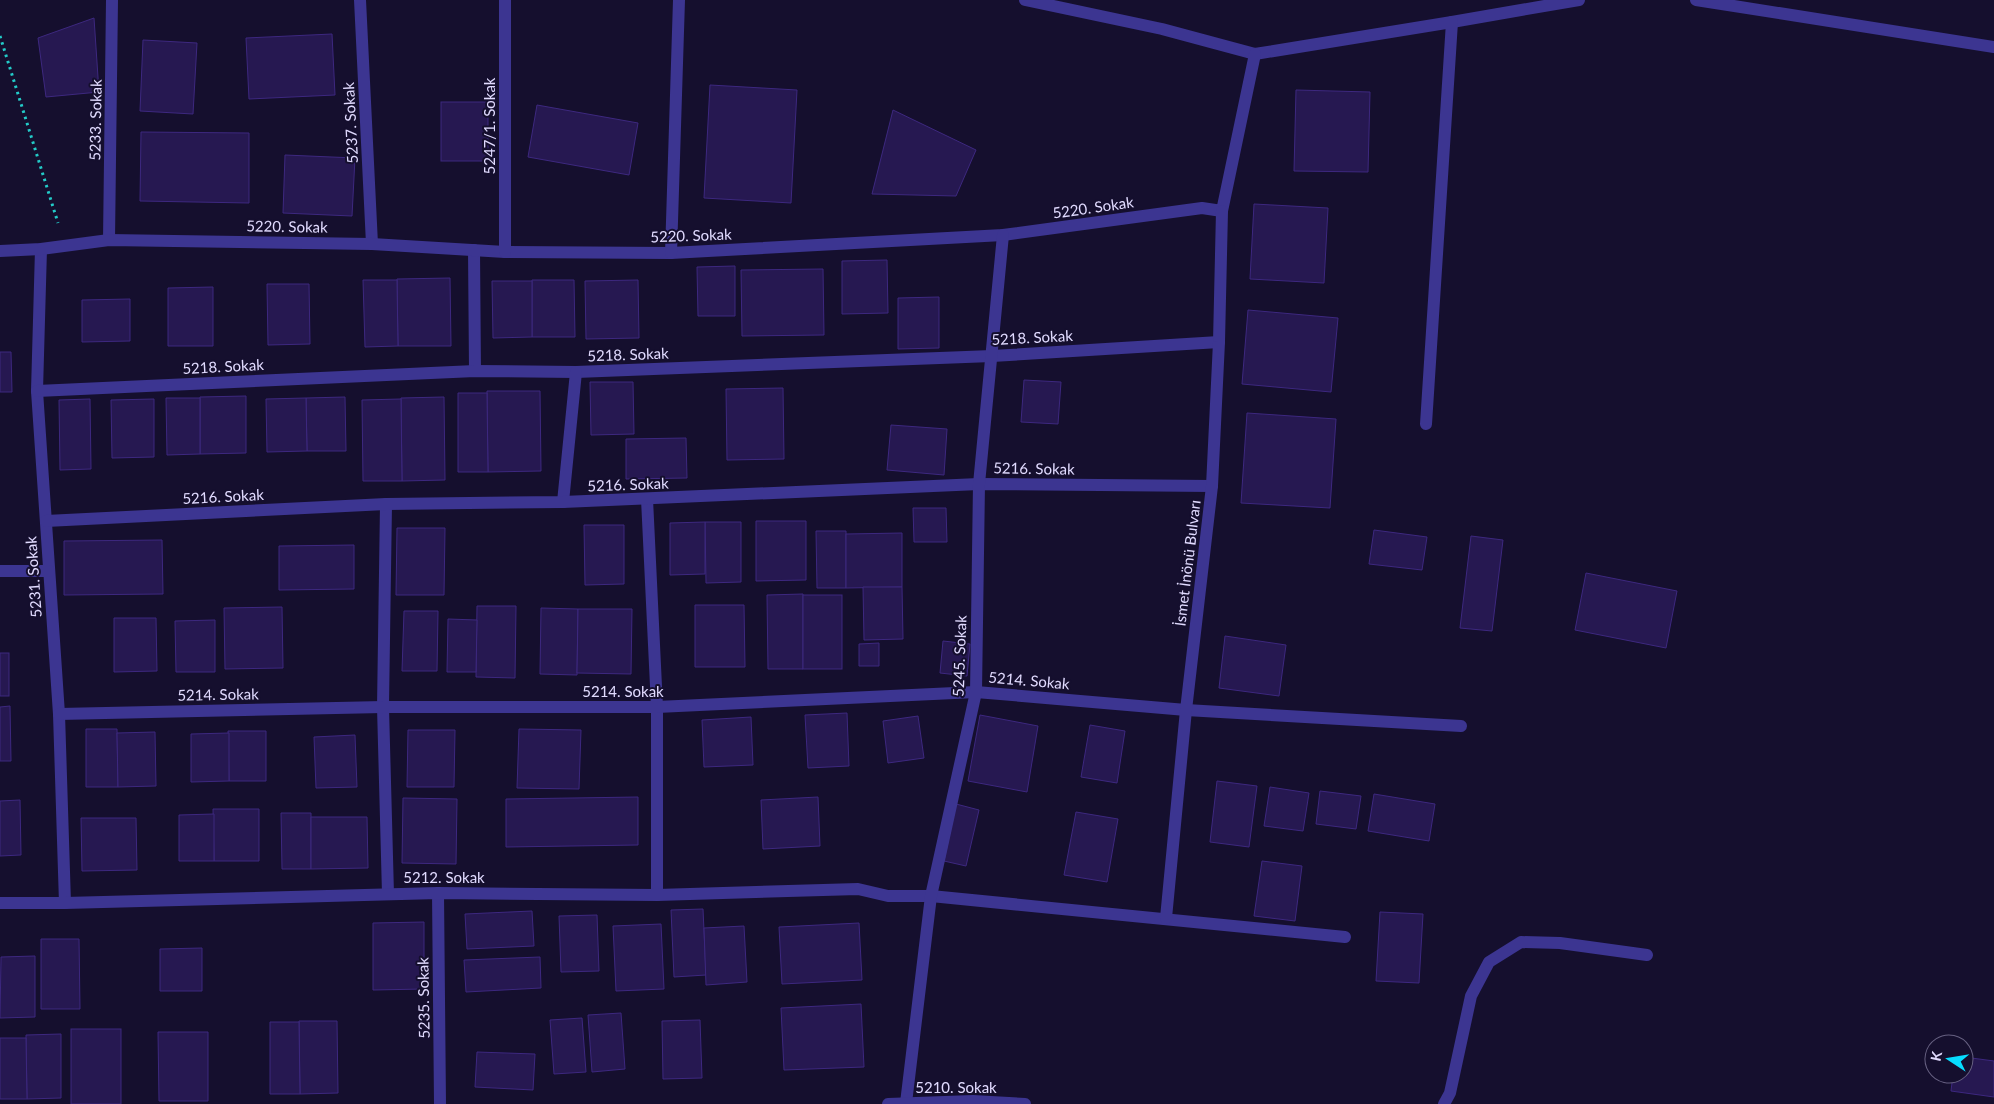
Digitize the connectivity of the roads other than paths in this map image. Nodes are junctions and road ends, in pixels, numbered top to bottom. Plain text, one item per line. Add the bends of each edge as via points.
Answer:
1 (112, 0) edge
2 (360, 0) edge
3 (505, 0) edge
4 (679, 0) edge
5 (1025, 0) edge
6 (1580, 0) edge
7 (1696, 0) edge
8 (1452, 22) junction
9 (1994, 47) edge
10 (1255, 54) junction
11 (1222, 211) junction
12 (1003, 235) junction
13 (110, 240) junction
14 (372, 244) junction
15 (41, 249) junction
16 (474, 250) junction
17 (0, 251) edge
18 (505, 252) junction
19 (671, 253) junction
20 (1219, 342) junction
21 (992, 356) junction
22 (474, 371) junction
23 (576, 372) junction
24 (37, 391) junction
25 (1426, 424) dead end
26 (979, 484) junction
27 (1212, 486) junction
28 (647, 500) junction
29 (563, 502) junction
30 (386, 504) junction
31 (46, 521) junction
32 (0, 571) edge
33 (49, 571) junction
34 (976, 692) junction
35 (383, 707) junction
36 (657, 707) junction
37 (1186, 710) junction
38 (59, 714) junction
39 (1461, 726) dead end
40 (438, 893) junction
41 (388, 894) junction
42 (658, 895) junction
43 (931, 896) junction
44 (0, 903) edge
45 (65, 903) junction
46 (1166, 918) junction
47 (1345, 937) dead end
48 (1647, 955) dead end
49 (906, 1103) edge
50 (440, 1104) edge
51 (888, 1104) edge
52 (1025, 1104) edge
53 (1444, 1104) edge

1 - 13 street, 5233. Sokak
2 - 14 street, 5237. Sokak
3 - 18 street, 5247/1. Sokak
4 - 19 street
5 - 10 street via 1162,29
6 - 8 street
7 - 9 street
8 - 10 street
8 - 25 street
10 - 11 street
11 - 12 street, 5220. Sokak via 1202,208
11 - 20 street, İsmet İnönü Bulvarı
12 - 19 street, 5220. Sokak
12 - 21 street, 5245. Sokak
13 - 14 street, 5220. Sokak
13 - 15 street, 5220. Sokak
14 - 16 street, 5220. Sokak
15 - 17 street, 5220. Sokak
15 - 24 street, 5231. Sokak
16 - 18 street, 5220. Sokak
16 - 22 street
18 - 19 street, 5220. Sokak
20 - 21 street, 5218. Sokak
20 - 27 street, İsmet İnönü Bulvarı
21 - 23 street, 5218. Sokak
21 - 26 street, 5245. Sokak
22 - 23 street, 5218. Sokak
22 - 24 street, 5218. Sokak
23 - 29 street
24 - 31 street, 5231. Sokak
26 - 27 street, 5216. Sokak
26 - 28 street, 5216. Sokak
26 - 34 street, 5245. Sokak
27 - 37 street, İsmet İnönü Bulvarı
28 - 29 street, 5216. Sokak
28 - 36 street
29 - 30 street, 5216. Sokak
30 - 31 street, 5216. Sokak
30 - 35 street
31 - 33 street, 5231. Sokak
32 - 33 street
33 - 38 street, 5231. Sokak
34 - 36 street, 5214. Sokak
34 - 37 street, 5214. Sokak
34 - 43 street, 5245. Sokak
35 - 36 street, 5214. Sokak
35 - 38 street, 5214. Sokak
35 - 41 street
36 - 42 street
37 - 39 street, 5214. Sokak
37 - 46 street, İsmet İnönü Bulvarı
38 - 45 street, 5231. Sokak
40 - 41 street, 5212. Sokak
40 - 42 street, 5212. Sokak
40 - 50 street, 5235. Sokak
41 - 45 street, 5212. Sokak
42 - 43 street, 5212. Sokak via 858,889 888,896
43 - 46 street, 5212. Sokak
43 - 49 street, 5245. Sokak
44 - 45 street, 5212. Sokak
46 - 47 street, 5212. Sokak
48 - 53 street via 1560,943 1520,942 1489,962 1471,996 1450,1092
49 - 51 street, 5210. Sokak
49 - 52 street, 5210. Sokak via 974,1101

